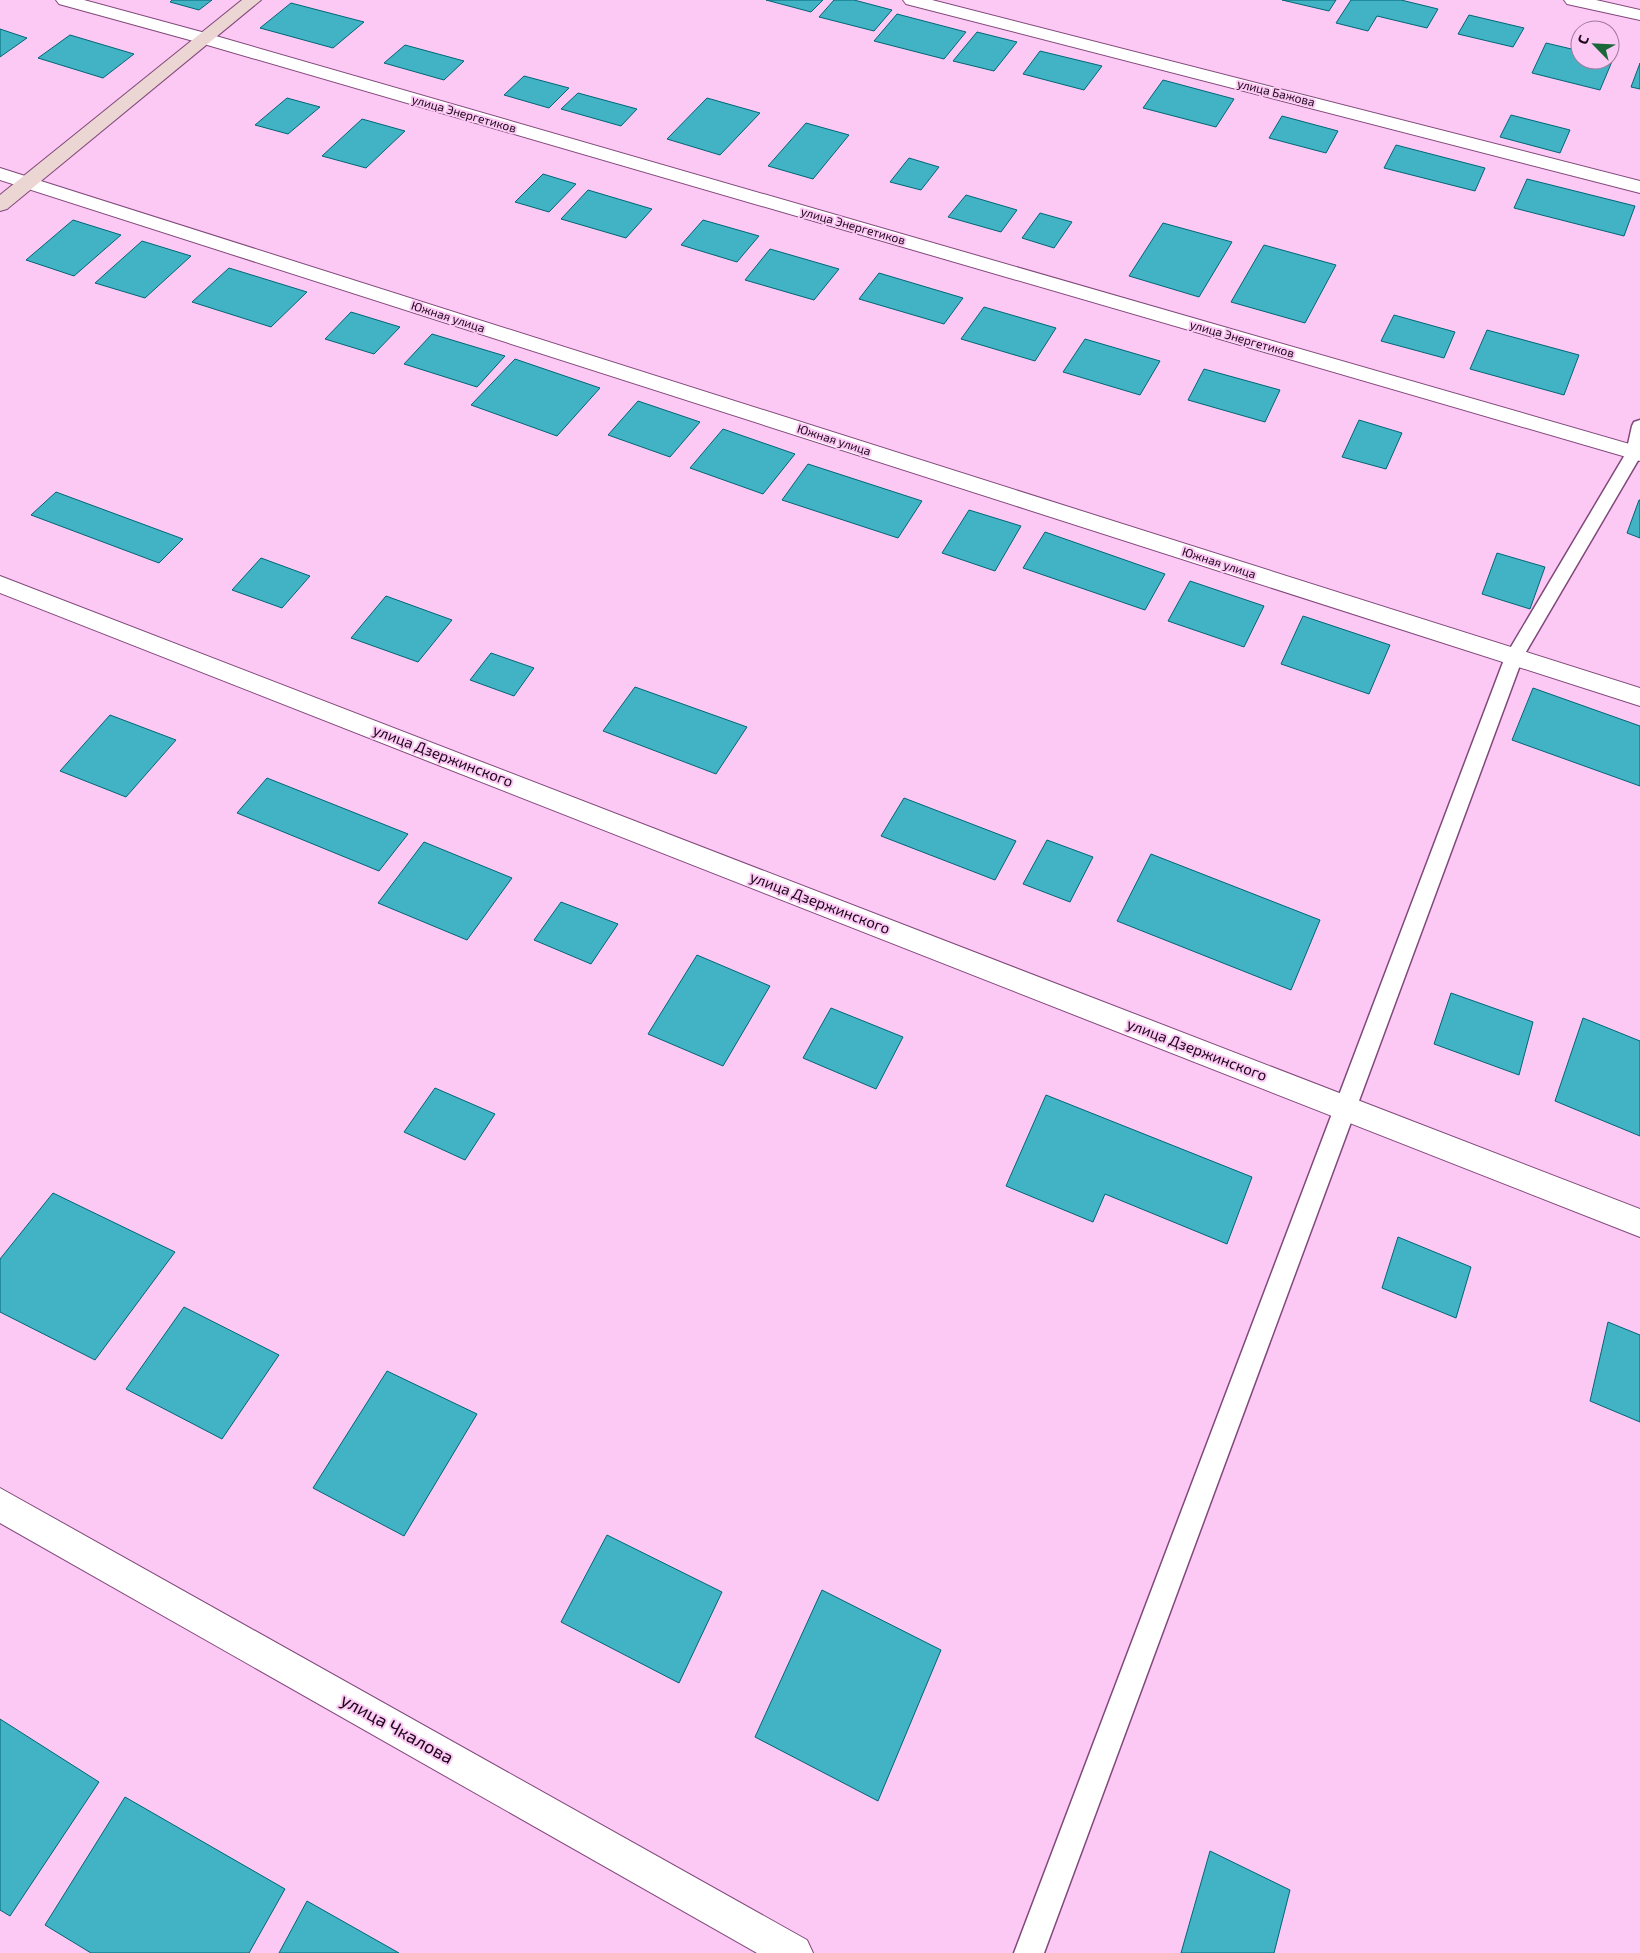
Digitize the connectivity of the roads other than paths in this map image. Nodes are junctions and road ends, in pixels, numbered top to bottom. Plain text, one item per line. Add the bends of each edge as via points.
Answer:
1 (65, 0) edge
2 (252, 0) edge
3 (912, 0) edge
4 (1573, 0) edge
5 (1640, 15) edge
6 (203, 38) junction
7 (0, 174) edge
8 (27, 183) junction
9 (1640, 187) edge
10 (0, 205) edge
11 (1640, 426) edge
12 (1637, 454) edge
13 (0, 584) edge
14 (1514, 657) junction
15 (1640, 697) edge
16 (1346, 1108) junction
17 (1640, 1223) edge
18 (0, 1505) edge
19 (794, 1953) edge
20 (1029, 1953) edge

1 - 6 street, улица Энергетиков
2 - 6 main road
3 - 9 street, улица Бажова
4 - 5 street
6 - 8 main road
6 - 12 street, улица Энергетиков
7 - 8 street, Южная улица
8 - 10 main road
8 - 14 street, Южная улица
11 - 12 lane
12 - 14 lane
13 - 16 street, улица Дзержинского
14 - 15 street, Южная улица
14 - 16 lane
16 - 17 street, улица Дзержинского
16 - 20 lane
18 - 19 street, улица Чкалова

